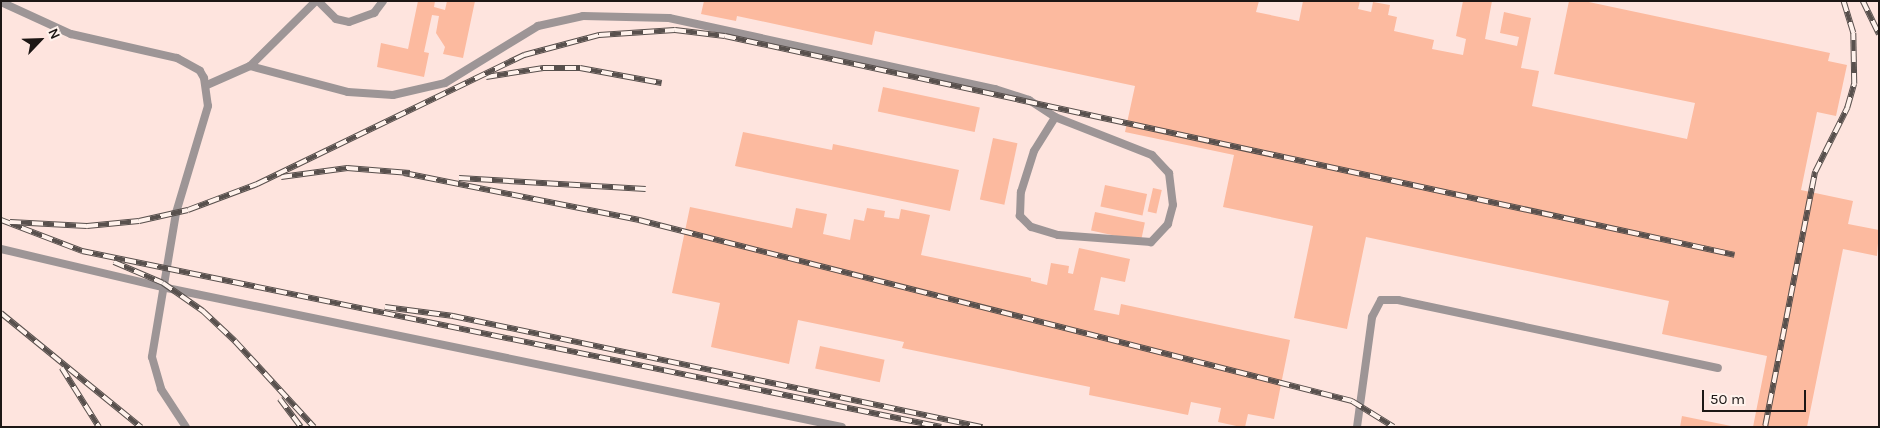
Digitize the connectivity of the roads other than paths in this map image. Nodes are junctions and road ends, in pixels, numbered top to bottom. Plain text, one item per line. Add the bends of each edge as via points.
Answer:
1 (317, 1) edge
2 (383, 1) edge
3 (1, 2) edge
4 (250, 66) junction
5 (207, 85) junction
6 (1055, 117) junction
7 (1, 249) edge
8 (162, 287) junction
9 (1718, 368) dead end
10 (186, 427) edge
11 (842, 427) edge
12 (1357, 427) edge

1 - 2 lane via 336,19 349,22 374,13
1 - 4 lane
3 - 5 lane via 71,34 177,58 200,71
4 - 5 lane
4 - 6 lane via 348,92 393,95 445,82 538,26 583,16 669,18 995,89 1029,100
5 - 8 lane via 208,106 176,213
6 - 6 lane via 1034,151 1021,192 1020,216 1031,227 1058,234 1151,242 1168,224 1173,205 1169,173 1152,155
7 - 8 lane
8 - 10 lane via 152,357 161,389
8 - 11 lane
9 - 12 lane via 1398,300 1381,300 1372,317

